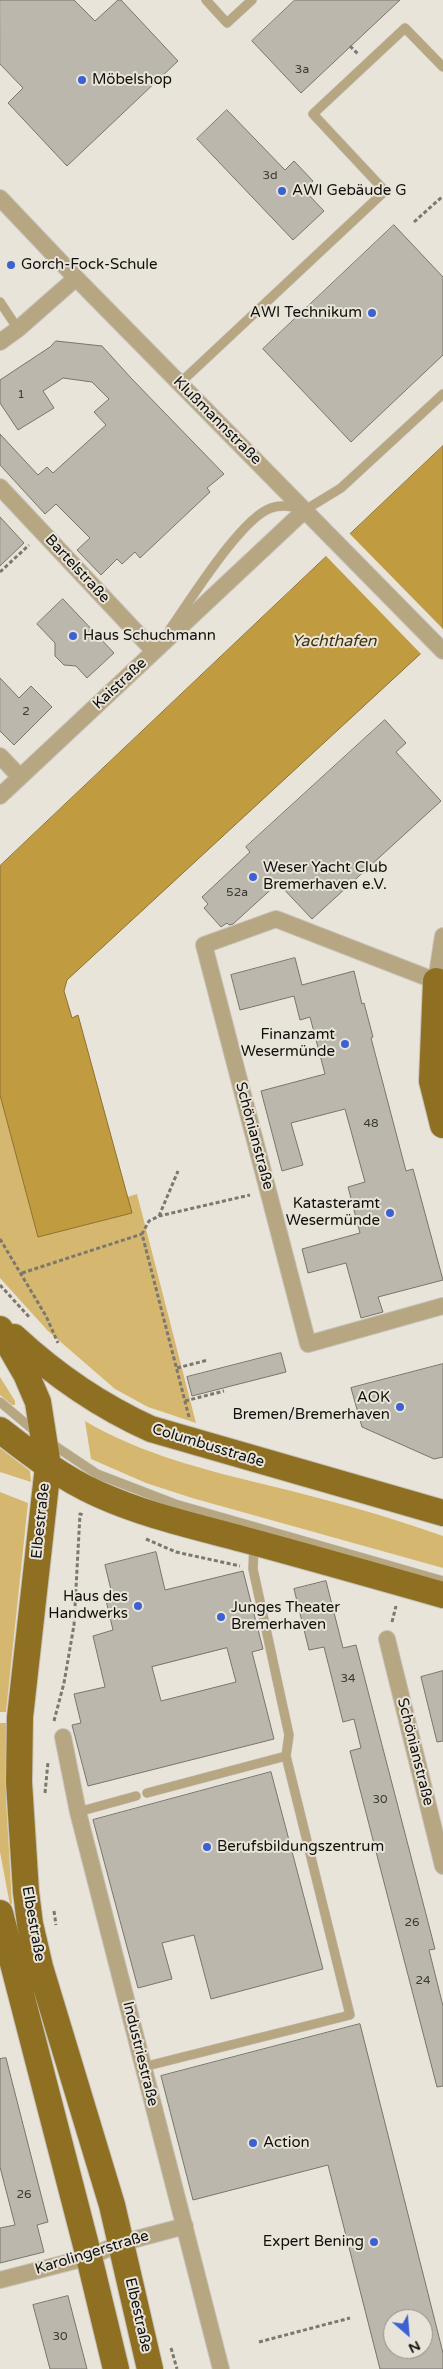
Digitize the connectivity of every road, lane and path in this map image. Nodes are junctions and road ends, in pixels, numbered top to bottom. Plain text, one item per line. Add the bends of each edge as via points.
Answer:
1 (206, 0) edge
2 (252, 0) edge
3 (443, 67) edge
4 (443, 196) edge
5 (0, 198) edge
6 (414, 222) dead end
7 (76, 278) junction
8 (0, 302) edge
9 (18, 329) junction
10 (0, 342) edge
11 (180, 383) junction
12 (443, 394) edge
13 (0, 487) edge
14 (305, 510) junction
15 (43, 533) junction
16 (0, 572) edge
17 (439, 647) edge
18 (154, 651) junction
19 (0, 756) edge
20 (20, 777) junction
21 (0, 796) edge
22 (443, 936) edge
23 (439, 982) edge
24 (443, 1125) edge
25 (178, 1171) dead end
26 (268, 1191) junction
27 (159, 1216) junction
28 (142, 1234) junction
29 (0, 1239) edge
30 (22, 1273) junction
31 (0, 1285) edge
32 (443, 1306) edge
33 (34, 1321) dead end
34 (0, 1324) edge
35 (0, 1329) edge
36 (46, 1333) dead end
37 (208, 1360) dead end
38 (177, 1368) junction
39 (224, 1391) dead end
40 (185, 1401) junction
41 (0, 1402) edge
42 (186, 1406) dead end
43 (0, 1430) edge
44 (44, 1438) junction
45 (48, 1466) junction
46 (443, 1512) edge
47 (80, 1514) dead end
48 (254, 1542) junction
49 (443, 1580) edge
50 (443, 1595) edge
51 (398, 1597) dead end
52 (387, 1639) joint
53 (58, 1733) joint
54 (49, 1755) dead end
55 (286, 1756) junction
56 (147, 1794) dead end
57 (136, 1796) dead end
58 (44, 1800) dead end
59 (78, 1812) junction
60 (443, 1866) edge
61 (53, 1903) dead end
62 (0, 1913) edge
63 (57, 1929) dead end
64 (143, 2067) junction
65 (185, 2226) junction
66 (121, 2243) junction
67 (89, 2257) junction
68 (0, 2280) edge
69 (350, 2318) dead end
70 (169, 2341) dead end
71 (259, 2342) dead end
72 (116, 2369) edge
73 (150, 2369) edge
74 (177, 2369) edge
75 (221, 2369) edge

1 - 2 lane via 227,23
3 - 11 lane via 405,28 313,114 385,191
4 - 6 path
5 - 7 street, Klußmannstraße
7 - 9 street
7 - 11 street, Klußmannstraße
8 - 9 lane
9 - 10 street
11 - 14 street, Klußmannstraße
12 - 14 lane via 342,488
13 - 15 street, Bartelstraße
14 - 17 street, Klußmannstraße
14 - 18 street, Kaistraße
14 - 18 lane via 290,506 270,508 248,522
15 - 16 path
15 - 18 street, Bartelstraße
18 - 20 street, Kaistraße
19 - 20 street
20 - 21 street, Kaistraße
22 - 23 street
23 - 24 main road via 432,1081
23 - 26 street, Schönianstraße via 276,919 204,945
25 - 27 path
26 - 27 path
26 - 32 street, Schönianstraße via 308,1344
27 - 28 path via 149,1221
28 - 30 path
28 - 38 path
29 - 30 path
30 - 36 path via 58,1344
31 - 33 path
34 - 46 main road, Columbusstraße via 64,1380 129,1420
35 - 44 main road, Elbestraße via 38,1402
37 - 38 path
38 - 40 path
39 - 40 path
40 - 42 path
41 - 44 lane
43 - 45 main road
44 - 45 main road, Elbestraße
44 - 49 lane via 97,1474 175,1504
45 - 48 main road via 98,1494 158,1517
45 - 66 main road, Elbestraße via 20,1717 26,1892 40,1967
47 - 53 path via 74,1625
48 - 50 main road
48 - 55 lane via 253,1569 289,1735
51 - 52 path
52 - 60 street, Schönianstraße
53 - 59 street, Industriestraße
54 - 58 path
55 - 56 lane
55 - 64 lane via 350,2015
57 - 59 lane
59 - 64 street, Industriestraße
61 - 63 path
62 - 67 main road, Elbestraße
64 - 65 street, Industriestraße
65 - 66 street, Karolingerstraße
65 - 75 street, Industriestraße
66 - 67 street, Karolingerstraße
66 - 73 main road, Elbestraße
67 - 68 street, Karolingerstraße
67 - 72 main road, Elbestraße
69 - 71 path
70 - 74 path

